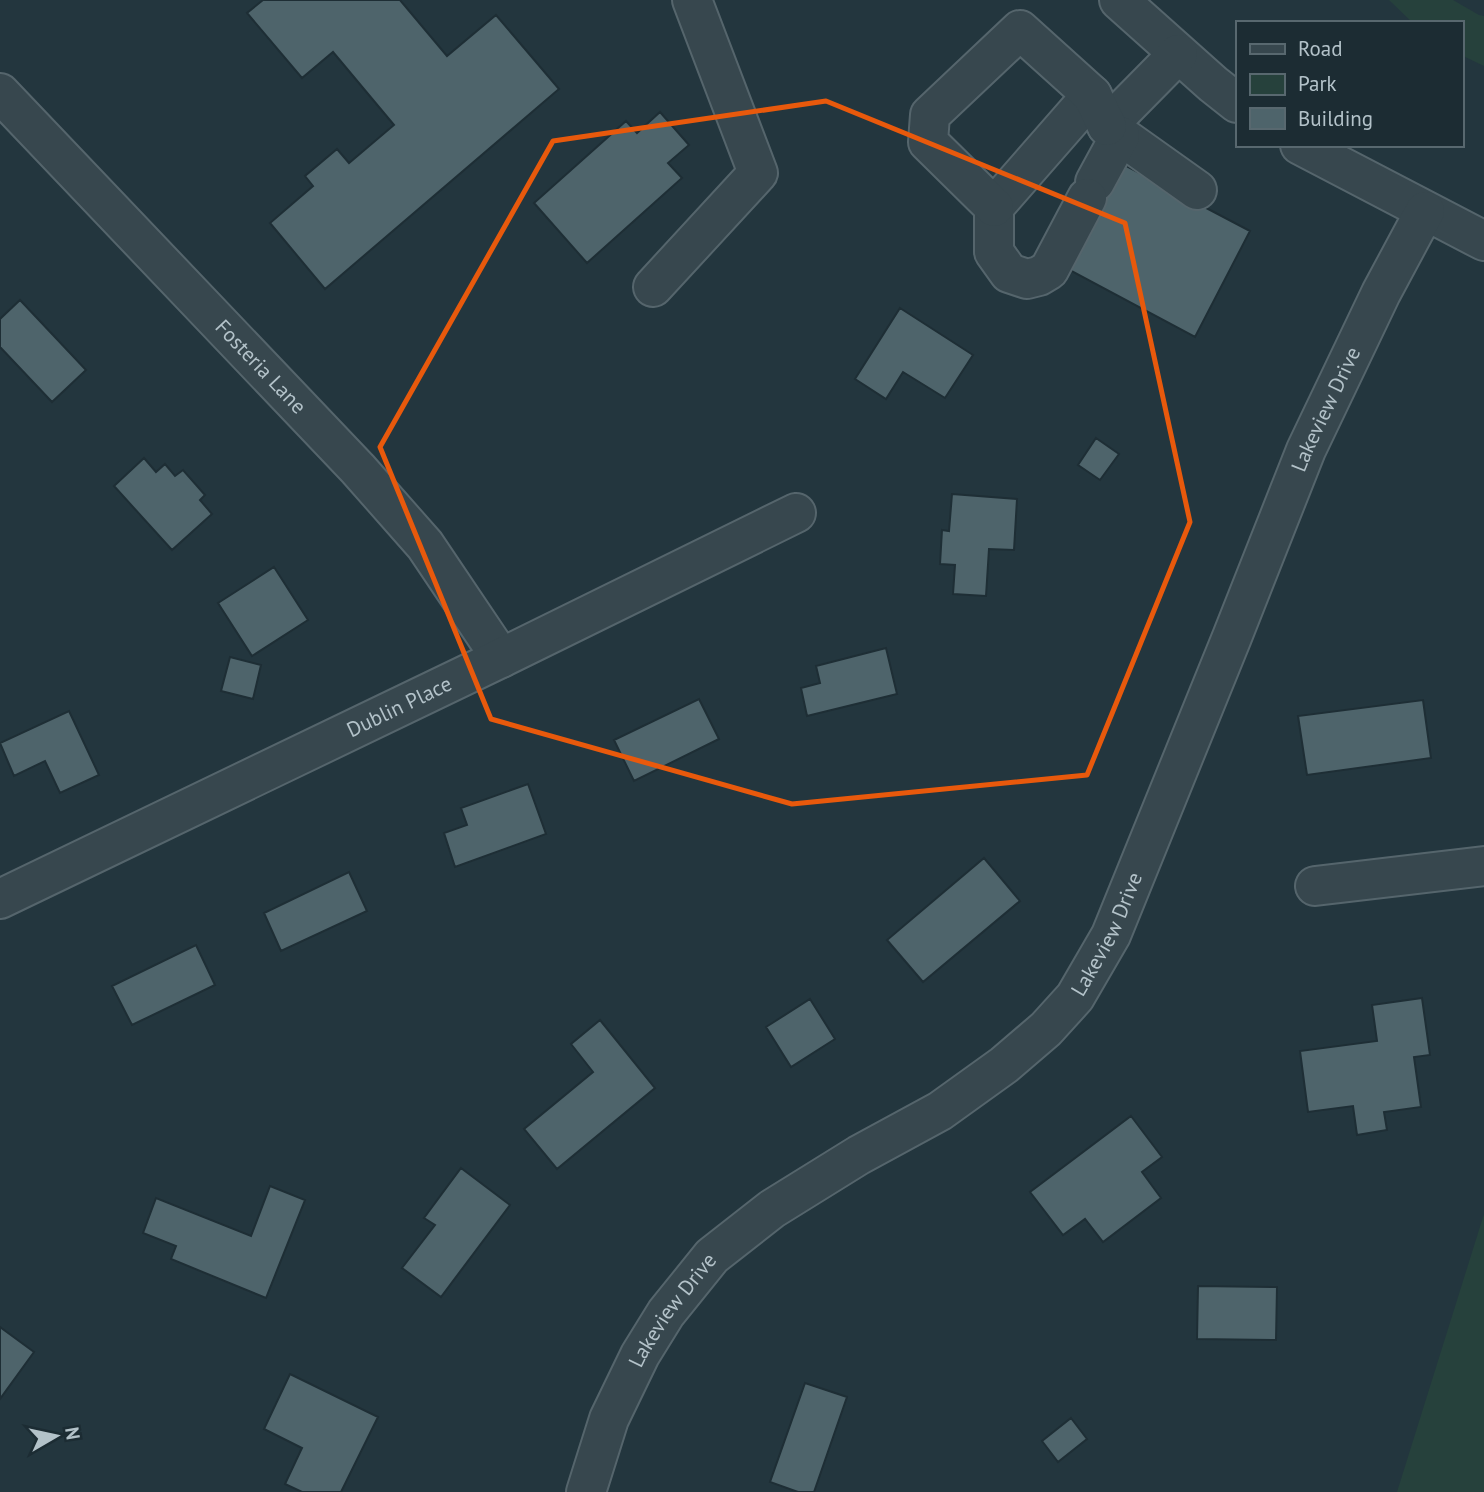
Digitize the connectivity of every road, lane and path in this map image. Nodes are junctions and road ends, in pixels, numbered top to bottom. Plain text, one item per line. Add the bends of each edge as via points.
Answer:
1 (692, 0) edge
2 (1119, 0) edge
3 (1178, 54) junction
4 (0, 93) edge
5 (1236, 102) edge
6 (1107, 119) junction
7 (1304, 147) edge
8 (1197, 190) dead end
9 (994, 206) junction
10 (1426, 211) junction
11 (1484, 241) edge
12 (653, 287) dead end
13 (796, 513) dead end
14 (501, 658) junction
15 (1484, 866) edge
16 (1315, 886) dead end
17 (0, 900) edge
18 (586, 1492) edge

1 - 12 street via 758,173
2 - 3 street
3 - 5 street
3 - 6 street
4 - 14 street, Fosteria Lane via 358,469 425,545
6 - 8 street
6 - 9 street
6 - 9 street via 1091,190 1049,270 1027,279 1009,273 994,252
6 - 9 street via 1020,30 930,115 928,142
7 - 10 street
10 - 11 street
10 - 18 street, Lakeview Drive via 1306,450 1111,934 1075,997 1004,1065 940,1111 772,1209 712,1256 640,1355 608,1419
13 - 14 street, Dublin Place
14 - 17 street, Dublin Place
15 - 16 street

